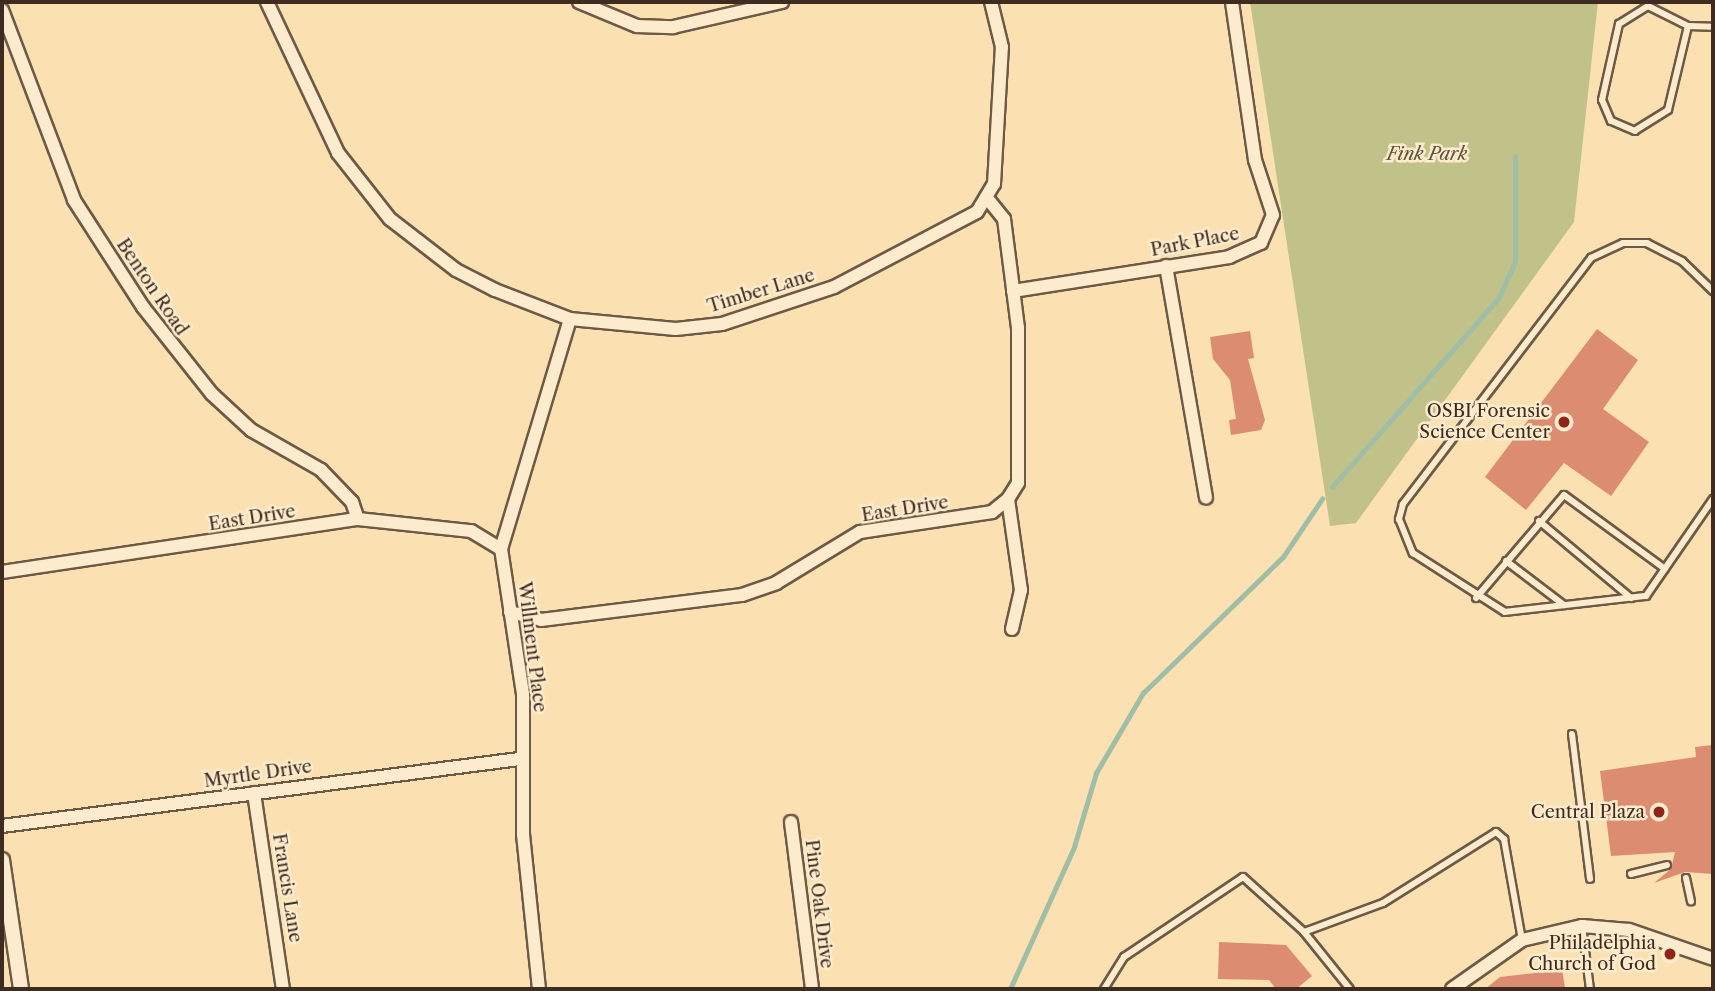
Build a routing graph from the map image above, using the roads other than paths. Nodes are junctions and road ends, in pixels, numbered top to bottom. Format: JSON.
{"nodes":[{"id":1,"x":267,"y":2,"type":"edge"},
{"id":2,"x":579,"y":2,"type":"edge"},
{"id":3,"x":782,"y":2,"type":"edge"},
{"id":4,"x":991,"y":2,"type":"edge"},
{"id":5,"x":1232,"y":2,"type":"edge"},
{"id":6,"x":2,"y":10,"type":"edge"},
{"id":7,"x":1688,"y":26,"type":"junction"},
{"id":8,"x":1713,"y":27,"type":"edge"},
{"id":9,"x":987,"y":198,"type":"junction"},
{"id":10,"x":1166,"y":267,"type":"junction"},
{"id":11,"x":1013,"y":290,"type":"junction"},
{"id":12,"x":1713,"y":291,"type":"edge"},
{"id":13,"x":570,"y":319,"type":"junction"},
{"id":14,"x":1206,"y":498,"type":"dead end"},
{"id":15,"x":1008,"y":499,"type":"junction"},
{"id":16,"x":1713,"y":499,"type":"edge"},
{"id":17,"x":358,"y":519,"type":"junction"},
{"id":18,"x":1539,"y":521,"type":"junction"},
{"id":19,"x":501,"y":549,"type":"junction"},
{"id":20,"x":1506,"y":561,"type":"junction"},
{"id":21,"x":1665,"y":569,"type":"junction"},
{"id":22,"x":2,"y":572,"type":"edge"},
{"id":23,"x":1476,"y":598,"type":"junction"},
{"id":24,"x":1631,"y":598,"type":"junction"},
{"id":25,"x":1564,"y":605,"type":"junction"},
{"id":26,"x":510,"y":612,"type":"junction"},
{"id":27,"x":1012,"y":629,"type":"dead end"},
{"id":28,"x":1572,"y":734,"type":"dead end"},
{"id":29,"x":520,"y":759,"type":"junction"},
{"id":30,"x":254,"y":793,"type":"junction"},
{"id":31,"x":791,"y":822,"type":"dead end"},
{"id":32,"x":2,"y":826,"type":"edge"},
{"id":33,"x":2,"y":860,"type":"edge"},
{"id":34,"x":1667,"y":865,"type":"dead end"},
{"id":35,"x":1631,"y":874,"type":"dead end"},
{"id":36,"x":1590,"y":878,"type":"dead end"},
{"id":37,"x":1686,"y":878,"type":"dead end"},
{"id":38,"x":1691,"y":901,"type":"dead end"},
{"id":39,"x":1582,"y":926,"type":"junction"},
{"id":40,"x":1304,"y":932,"type":"junction"},
{"id":41,"x":1522,"y":940,"type":"junction"},
{"id":42,"x":1713,"y":959,"type":"edge"},
{"id":43,"x":21,"y":989,"type":"edge"},
{"id":44,"x":283,"y":989,"type":"edge"},
{"id":45,"x":539,"y":989,"type":"edge"},
{"id":46,"x":812,"y":989,"type":"edge"},
{"id":47,"x":1104,"y":989,"type":"edge"},
{"id":48,"x":1350,"y":989,"type":"edge"},
{"id":49,"x":1452,"y":989,"type":"edge"},
{"id":50,"x":1590,"y":989,"type":"edge"}],
"edges":[{"from":1,"to":13,"type":"street","name":"Timber Lane"},
{"from":2,"to":3,"type":"street"},
{"from":4,"to":9,"type":"street"},
{"from":5,"to":10,"type":"street","name":"Park Place"},
{"from":6,"to":17,"type":"street","name":"Benton Road"},
{"from":7,"to":7,"type":"lane"},
{"from":7,"to":8,"type":"lane"},
{"from":9,"to":11,"type":"street"},
{"from":9,"to":13,"type":"street","name":"Timber Lane"},
{"from":10,"to":11,"type":"street","name":"Park Place"},
{"from":10,"to":14,"type":"street"},
{"from":11,"to":15,"type":"street"},
{"from":12,"to":23,"type":"lane"},
{"from":13,"to":19,"type":"street","name":"Willment Place"},
{"from":15,"to":26,"type":"street","name":"East Drive"},
{"from":15,"to":27,"type":"street"},
{"from":16,"to":21,"type":"lane"},
{"from":17,"to":19,"type":"street","name":"East Drive"},
{"from":17,"to":22,"type":"street","name":"East Drive"},
{"from":18,"to":20,"type":"lane"},
{"from":18,"to":21,"type":"lane"},
{"from":18,"to":24,"type":"lane"},
{"from":19,"to":26,"type":"street","name":"Willment Place"},
{"from":20,"to":23,"type":"lane"},
{"from":20,"to":25,"type":"lane"},
{"from":21,"to":24,"type":"lane"},
{"from":23,"to":25,"type":"lane"},
{"from":24,"to":25,"type":"lane"},
{"from":26,"to":29,"type":"street","name":"Willment Place"},
{"from":28,"to":36,"type":"lane"},
{"from":29,"to":30,"type":"street","name":"Myrtle Drive"},
{"from":29,"to":45,"type":"street","name":"Willment Place"},
{"from":30,"to":32,"type":"street","name":"Myrtle Drive"},
{"from":30,"to":44,"type":"street","name":"Francis Lane"},
{"from":31,"to":46,"type":"street","name":"Pine Oak Drive"},
{"from":33,"to":43,"type":"street"},
{"from":34,"to":35,"type":"lane"},
{"from":37,"to":38,"type":"lane"},
{"from":39,"to":41,"type":"street"},
{"from":39,"to":42,"type":"street"},
{"from":39,"to":50,"type":"lane"},
{"from":40,"to":41,"type":"lane"},
{"from":40,"to":47,"type":"lane"},
{"from":40,"to":48,"type":"lane"},
{"from":41,"to":49,"type":"street"}]}
